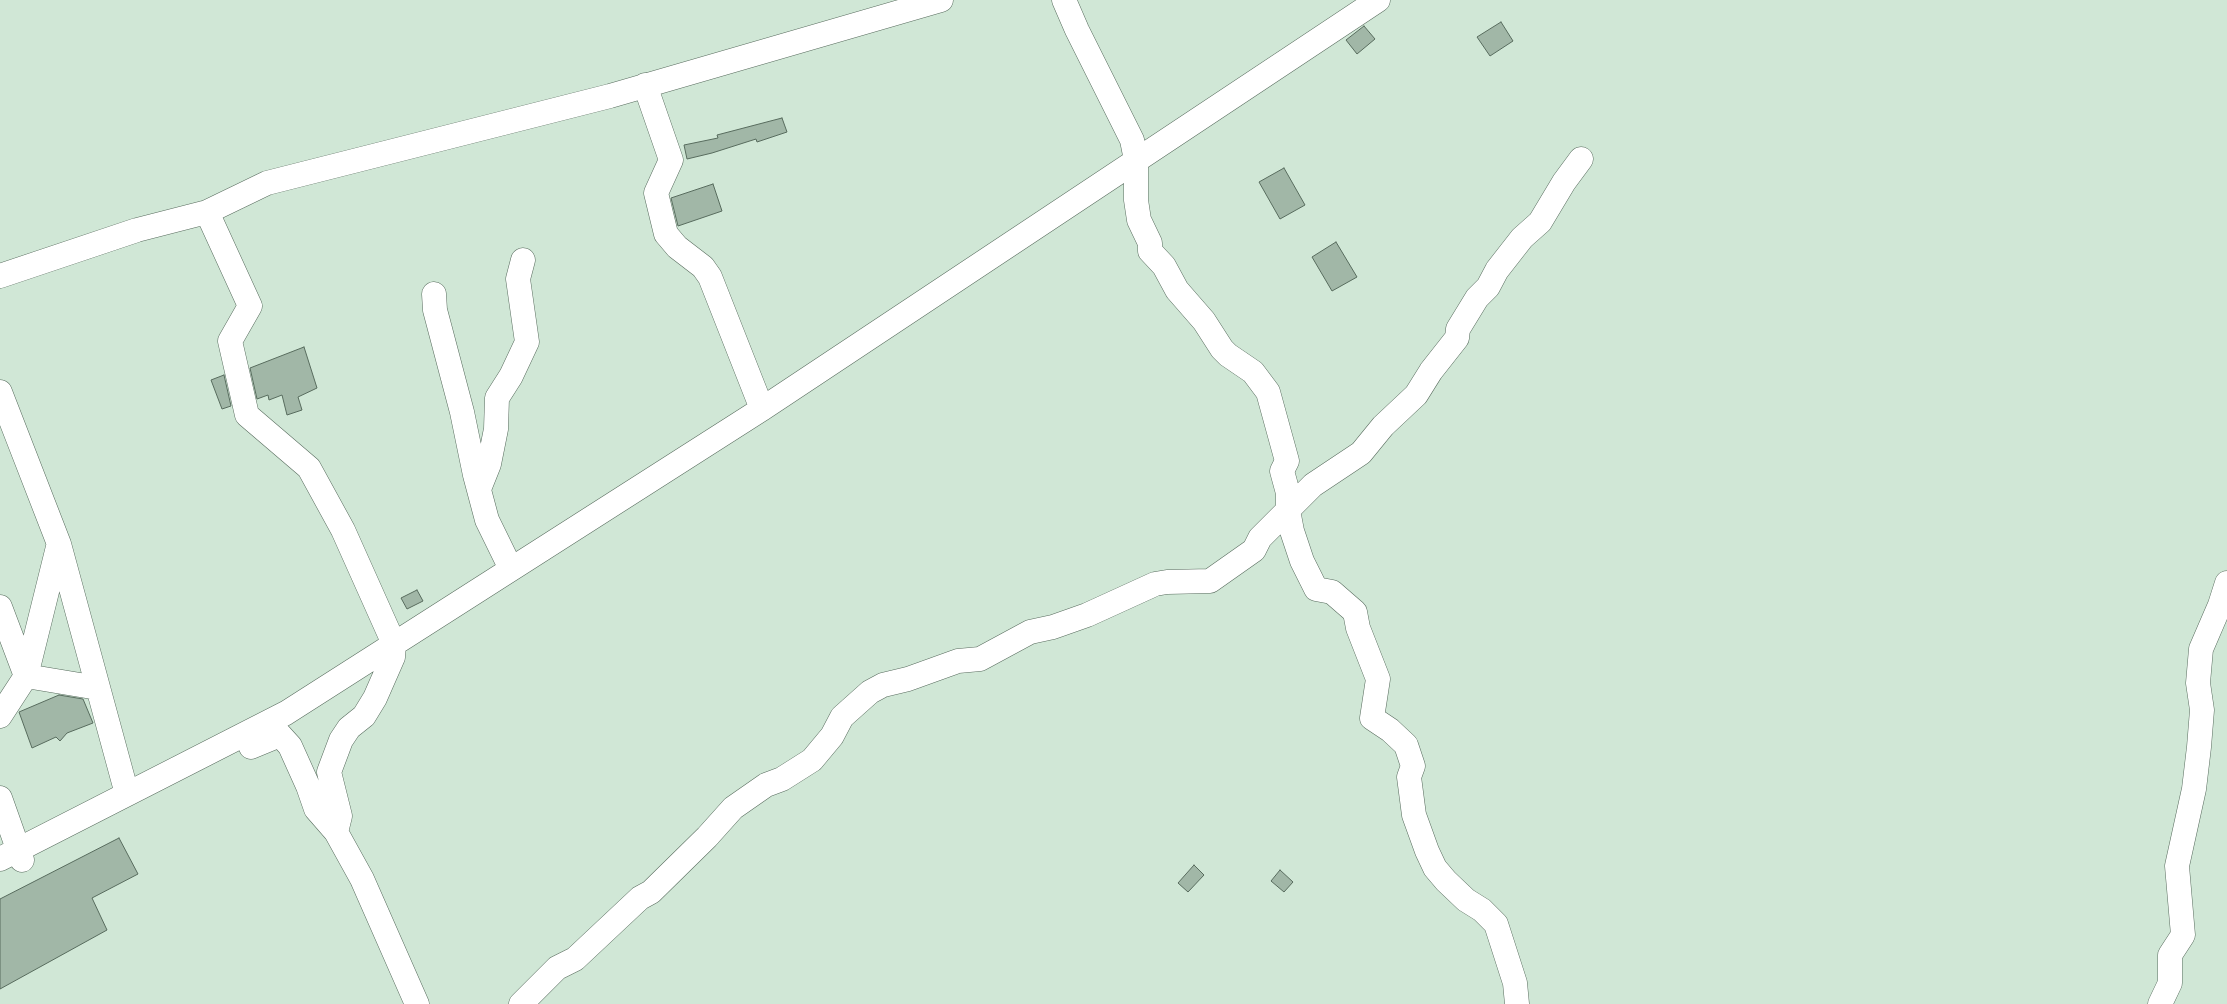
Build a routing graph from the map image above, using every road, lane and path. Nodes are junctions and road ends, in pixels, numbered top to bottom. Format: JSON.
{"nodes":[{"id":1,"x":941,"y":0,"type":"edge"},
{"id":2,"x":1064,"y":0,"type":"edge"},
{"id":3,"x":1378,"y":0,"type":"edge"},
{"id":4,"x":645,"y":85,"type":"junction"},
{"id":5,"x":1581,"y":159,"type":"dead end"},
{"id":6,"x":1136,"y":160,"type":"junction"},
{"id":7,"x":207,"y":212,"type":"junction"},
{"id":8,"x":523,"y":260,"type":"dead end"},
{"id":9,"x":0,"y":276,"type":"edge"},
{"id":10,"x":434,"y":294,"type":"dead end"},
{"id":11,"x":0,"y":392,"type":"edge"},
{"id":12,"x":762,"y":409,"type":"junction"},
{"id":13,"x":8,"y":430,"type":"edge"},
{"id":14,"x":479,"y":489,"type":"junction"},
{"id":15,"x":1288,"y":510,"type":"junction"},
{"id":16,"x":59,"y":544,"type":"junction"},
{"id":17,"x":511,"y":569,"type":"junction"},
{"id":18,"x":2227,"y":583,"type":"edge"},
{"id":19,"x":0,"y":607,"type":"edge"},
{"id":20,"x":394,"y":644,"type":"junction"},
{"id":21,"x":26,"y":676,"type":"junction"},
{"id":22,"x":98,"y":688,"type":"junction"},
{"id":23,"x":0,"y":716,"type":"edge"},
{"id":24,"x":191,"y":762,"type":"junction"},
{"id":25,"x":127,"y":794,"type":"junction"},
{"id":26,"x":0,"y":798,"type":"edge"},
{"id":27,"x":336,"y":832,"type":"junction"},
{"id":28,"x":14,"y":856,"type":"edge"},
{"id":29,"x":417,"y":1004,"type":"edge"},
{"id":30,"x":521,"y":1004,"type":"edge"},
{"id":31,"x":1517,"y":1004,"type":"edge"},
{"id":32,"x":2160,"y":1004,"type":"edge"}],
"edges":[{"from":1,"to":4,"type":"street"},
{"from":2,"to":6,"type":"street"},
{"from":3,"to":6,"type":"street"},
{"from":4,"to":7,"type":"street"},
{"from":4,"to":12,"type":"street"},
{"from":5,"to":15,"type":"street"},
{"from":6,"to":12,"type":"street"},
{"from":6,"to":15,"type":"street"},
{"from":7,"to":9,"type":"street"},
{"from":7,"to":20,"type":"street"},
{"from":8,"to":14,"type":"street"},
{"from":10,"to":14,"type":"street"},
{"from":11,"to":13,"type":"street"},
{"from":12,"to":17,"type":"street"},
{"from":13,"to":16,"type":"street"},
{"from":14,"to":17,"type":"street"},
{"from":15,"to":30,"type":"street"},
{"from":15,"to":31,"type":"street"},
{"from":16,"to":21,"type":"street"},
{"from":16,"to":22,"type":"street"},
{"from":17,"to":20,"type":"street"},
{"from":18,"to":32,"type":"street"},
{"from":19,"to":21,"type":"street"},
{"from":20,"to":24,"type":"street"},
{"from":20,"to":27,"type":"street"},
{"from":21,"to":22,"type":"street"},
{"from":21,"to":23,"type":"street"},
{"from":22,"to":25,"type":"street"},
{"from":24,"to":25,"type":"street"},
{"from":24,"to":27,"type":"street"},
{"from":25,"to":28,"type":"street"},
{"from":26,"to":28,"type":"street"},
{"from":27,"to":29,"type":"street"}]}
